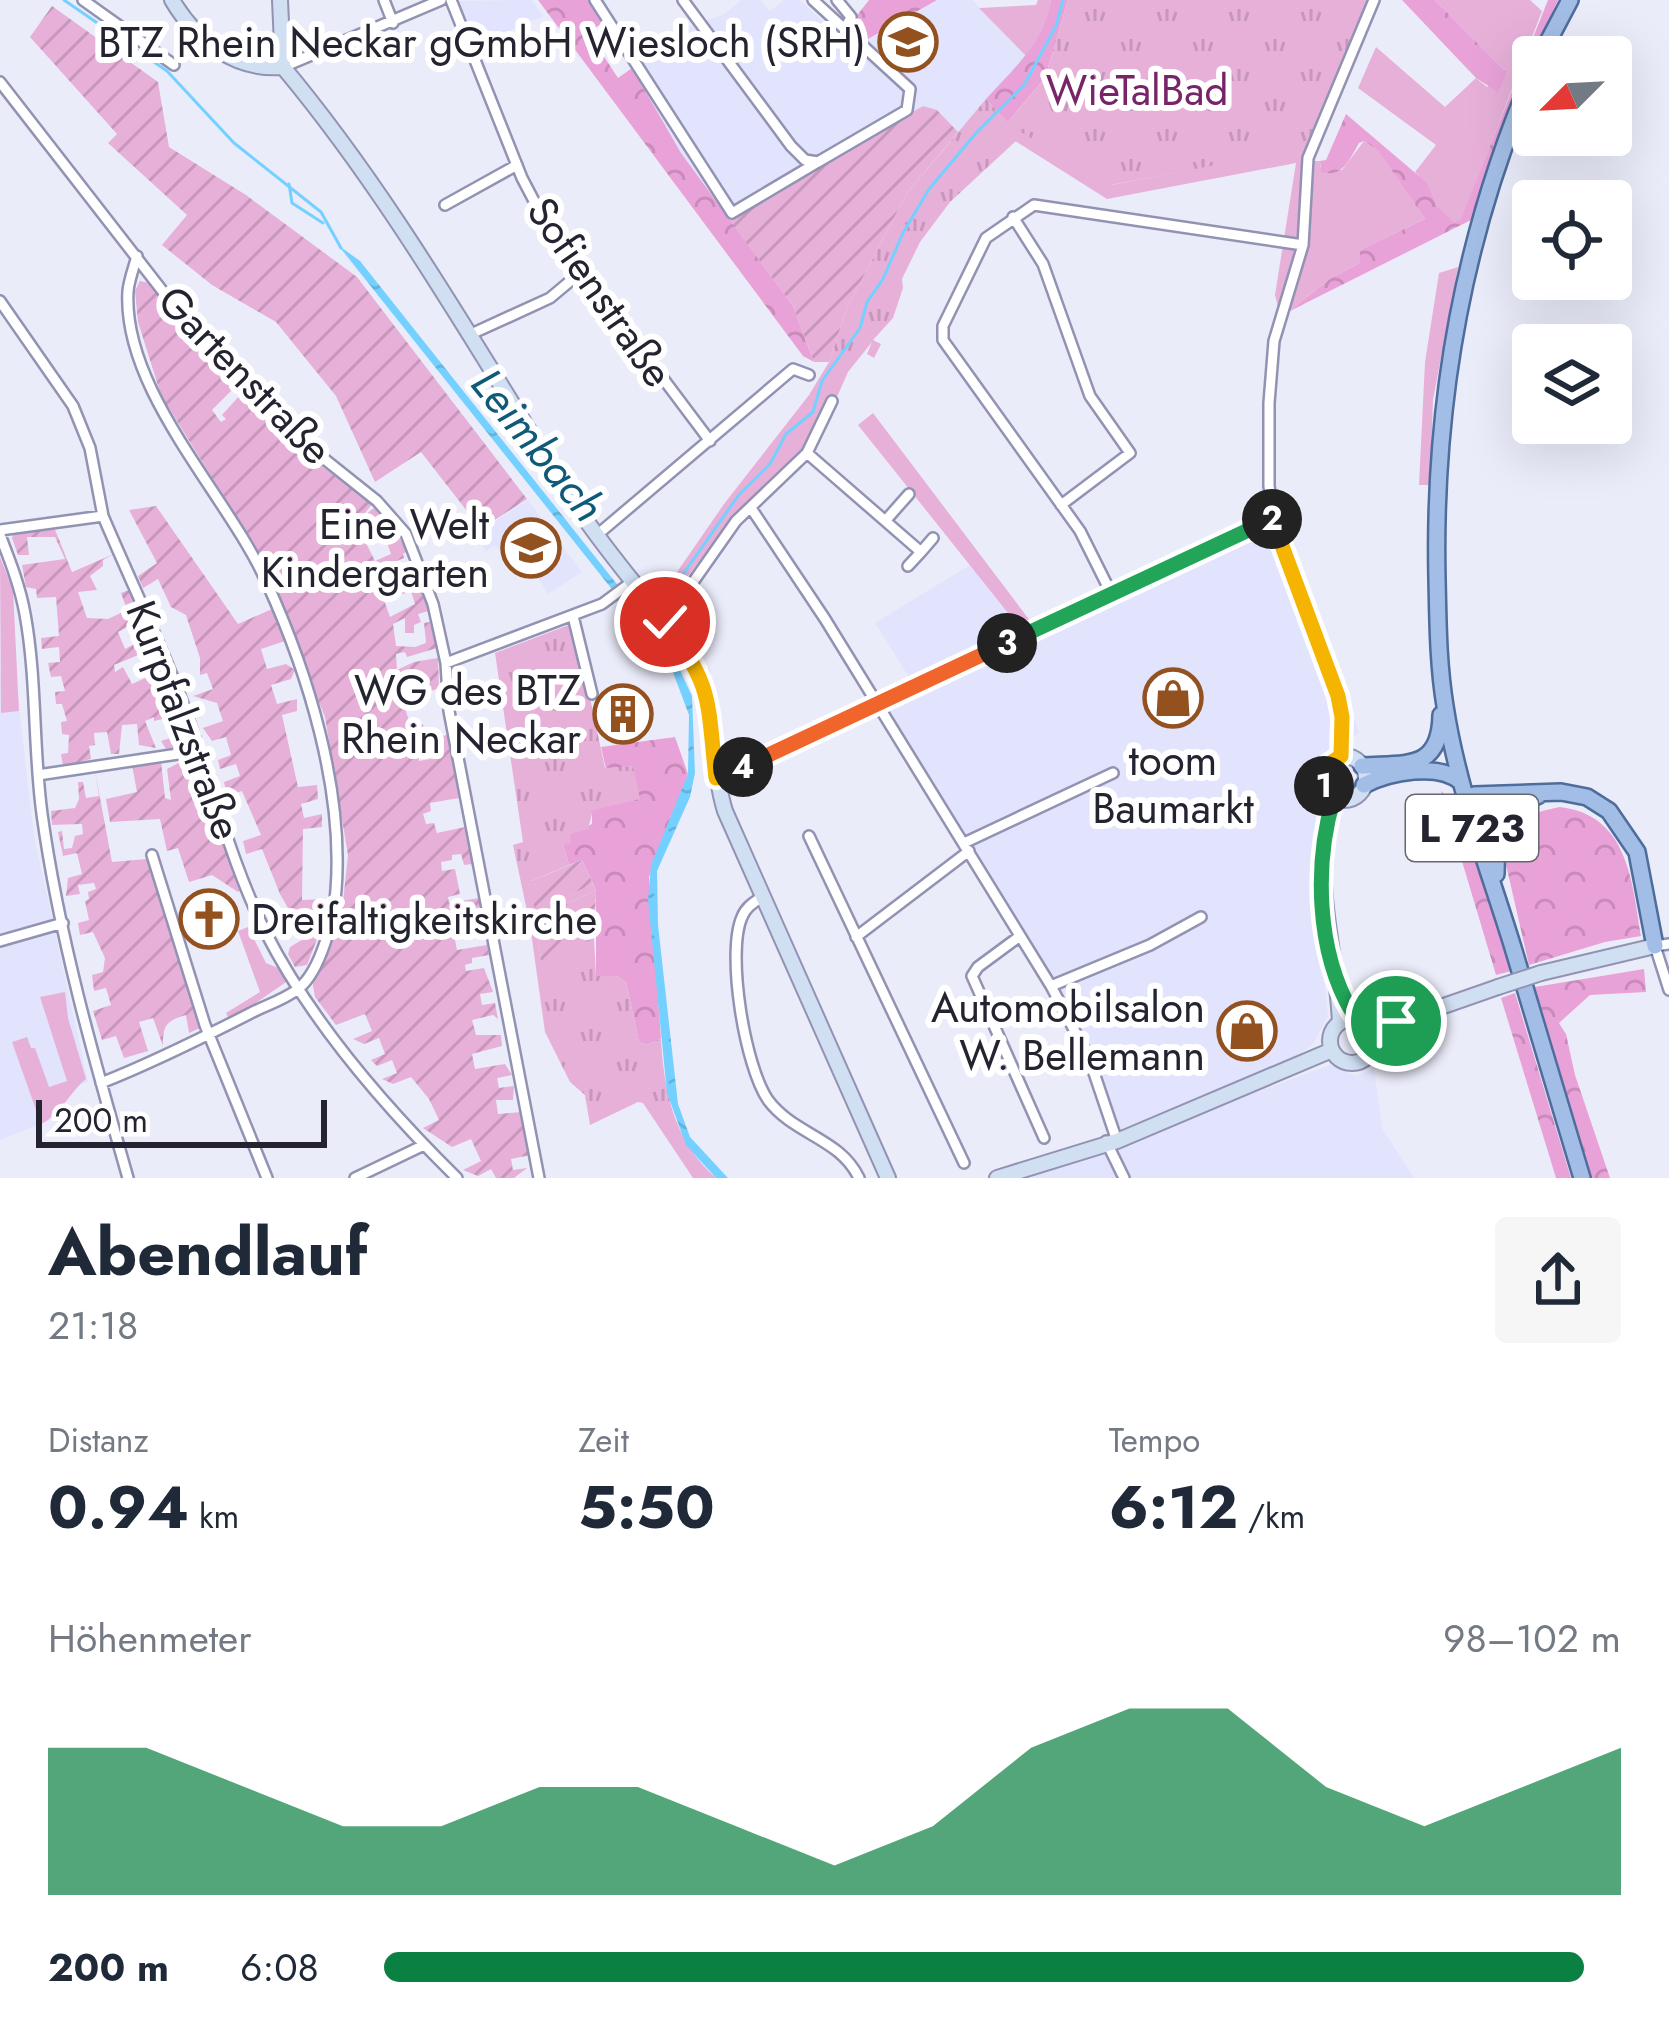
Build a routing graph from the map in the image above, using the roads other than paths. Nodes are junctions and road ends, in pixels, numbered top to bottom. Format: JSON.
{"nodes":[{"id":1,"x":83,"y":0,"type":"edge"},
{"id":2,"x":172,"y":0,"type":"edge"},
{"id":3,"x":280,"y":0,"type":"edge"},
{"id":4,"x":384,"y":0,"type":"edge"},
{"id":5,"x":441,"y":0,"type":"edge"},
{"id":6,"x":451,"y":0,"type":"edge"},
{"id":7,"x":595,"y":0,"type":"edge"},
{"id":8,"x":683,"y":0,"type":"edge"},
{"id":9,"x":813,"y":0,"type":"edge"},
{"id":10,"x":837,"y":0,"type":"edge"},
{"id":11,"x":1374,"y":0,"type":"edge"},
{"id":12,"x":1570,"y":0,"type":"edge"},
{"id":13,"x":393,"y":22,"type":"junction"},
{"id":14,"x":845,"y":29,"type":"junction"},
{"id":15,"x":1551,"y":36,"type":"edge"},
{"id":16,"x":175,"y":64,"type":"dead end"},
{"id":17,"x":284,"y":67,"type":"junction"},
{"id":18,"x":0,"y":82,"type":"edge"},
{"id":19,"x":1512,"y":121,"type":"edge"},
{"id":20,"x":818,"y":162,"type":"junction"},
{"id":21,"x":517,"y":165,"type":"junction"},
{"id":22,"x":445,"y":206,"type":"dead end"},
{"id":23,"x":1013,"y":217,"type":"junction"},
{"id":24,"x":1303,"y":245,"type":"junction"},
{"id":25,"x":137,"y":256,"type":"junction"},
{"id":26,"x":581,"y":272,"type":"junction"},
{"id":27,"x":0,"y":301,"type":"edge"},
{"id":28,"x":469,"y":334,"type":"junction"},
{"id":29,"x":809,"y":374,"type":"dead end"},
{"id":30,"x":832,"y":401,"type":"dead end"},
{"id":31,"x":710,"y":441,"type":"junction"},
{"id":32,"x":807,"y":453,"type":"junction"},
{"id":33,"x":909,"y":494,"type":"dead end"},
{"id":34,"x":1061,"y":505,"type":"junction"},
{"id":35,"x":751,"y":508,"type":"junction"},
{"id":36,"x":102,"y":511,"type":"junction"},
{"id":37,"x":1274,"y":519,"type":"junction"},
{"id":38,"x":886,"y":520,"type":"junction"},
{"id":39,"x":0,"y":533,"type":"edge"},
{"id":40,"x":598,"y":535,"type":"junction"},
{"id":41,"x":933,"y":538,"type":"dead end"},
{"id":42,"x":921,"y":552,"type":"junction"},
{"id":43,"x":908,"y":566,"type":"dead end"},
{"id":44,"x":628,"y":585,"type":"junction"},
{"id":45,"x":1111,"y":593,"type":"junction"},
{"id":46,"x":1438,"y":607,"type":"junction"},
{"id":47,"x":660,"y":615,"type":"junction"},
{"id":48,"x":573,"y":616,"type":"junction"},
{"id":49,"x":446,"y":663,"type":"junction"},
{"id":50,"x":592,"y":694,"type":"dead end"},
{"id":51,"x":878,"y":704,"type":"junction"},
{"id":52,"x":1445,"y":707,"type":"junction"},
{"id":53,"x":199,"y":751,"type":"junction"},
{"id":54,"x":1341,"y":756,"type":"junction"},
{"id":55,"x":1362,"y":766,"type":"junction"},
{"id":56,"x":1113,"y":772,"type":"dead end"},
{"id":57,"x":38,"y":776,"type":"junction"},
{"id":58,"x":716,"y":778,"type":"junction"},
{"id":59,"x":1461,"y":782,"type":"junction"},
{"id":60,"x":1364,"y":785,"type":"junction"},
{"id":61,"x":1547,"y":791,"type":"junction"},
{"id":62,"x":1474,"y":795,"type":"junction"},
{"id":63,"x":1334,"y":797,"type":"junction"},
{"id":64,"x":809,"y":836,"type":"dead end"},
{"id":65,"x":967,"y":847,"type":"junction"},
{"id":66,"x":152,"y":855,"type":"dead end"},
{"id":67,"x":1496,"y":874,"type":"junction"},
{"id":68,"x":761,"y":897,"type":"junction"},
{"id":69,"x":1201,"y":916,"type":"dead end"},
{"id":70,"x":63,"y":923,"type":"junction"},
{"id":71,"x":1020,"y":936,"type":"junction"},
{"id":72,"x":856,"y":937,"type":"junction"},
{"id":73,"x":0,"y":941,"type":"edge"},
{"id":74,"x":1512,"y":945,"type":"junction"},
{"id":75,"x":1662,"y":945,"type":"edge"},
{"id":76,"x":1051,"y":986,"type":"junction"},
{"id":77,"x":301,"y":988,"type":"junction"},
{"id":78,"x":1669,"y":990,"type":"edge"},
{"id":79,"x":1348,"y":1021,"type":"junction"},
{"id":80,"x":1372,"y":1031,"type":"junction"},
{"id":81,"x":209,"y":1035,"type":"junction"},
{"id":82,"x":1332,"y":1050,"type":"junction"},
{"id":83,"x":101,"y":1082,"type":"junction"},
{"id":84,"x":1044,"y":1138,"type":"dead end"},
{"id":85,"x":1111,"y":1141,"type":"junction"},
{"id":86,"x":424,"y":1145,"type":"junction"},
{"id":87,"x":964,"y":1163,"type":"dead end"},
{"id":88,"x":128,"y":1178,"type":"edge"},
{"id":89,"x":267,"y":1178,"type":"edge"},
{"id":90,"x":355,"y":1178,"type":"edge"},
{"id":91,"x":457,"y":1178,"type":"edge"},
{"id":92,"x":539,"y":1178,"type":"edge"},
{"id":93,"x":859,"y":1178,"type":"edge"},
{"id":94,"x":888,"y":1178,"type":"edge"},
{"id":95,"x":997,"y":1178,"type":"edge"},
{"id":96,"x":1124,"y":1178,"type":"edge"},
{"id":97,"x":1582,"y":1178,"type":"edge"}],
"edges":[{"from":1,"to":16,"type":"street"},
{"from":2,"to":17,"type":"street"},
{"from":3,"to":17,"type":"street"},
{"from":4,"to":13,"type":"street"},
{"from":5,"to":13,"type":"street"},
{"from":6,"to":21,"type":"street","name":"Sofienstraße"},
{"from":7,"to":20,"type":"street"},
{"from":8,"to":20,"type":"street"},
{"from":9,"to":14,"type":"street"},
{"from":10,"to":14,"type":"street"},
{"from":11,"to":24,"type":"street"},
{"from":12,"to":15,"type":"main road"},
{"from":13,"to":17,"type":"street"},
{"from":14,"to":20,"type":"street"},
{"from":17,"to":28,"type":"street"},
{"from":18,"to":25,"type":"street","name":"Gartenstraße"},
{"from":19,"to":46,"type":"main road","number":"L 723"},
{"from":21,"to":22,"type":"street"},
{"from":21,"to":26,"type":"street","name":"Sofienstraße"},
{"from":23,"to":24,"type":"street"},
{"from":23,"to":34,"type":"street"},
{"from":23,"to":34,"type":"street"},
{"from":24,"to":37,"type":"street"},
{"from":25,"to":49,"type":"street","name":"Gartenstraße"},
{"from":25,"to":77,"type":"street"},
{"from":26,"to":28,"type":"street"},
{"from":26,"to":31,"type":"street","name":"Sofienstraße"},
{"from":27,"to":36,"type":"street","name":"Kurpfalzstraße"},
{"from":28,"to":40,"type":"street"},
{"from":29,"to":31,"type":"street"},
{"from":30,"to":32,"type":"street"},
{"from":31,"to":40,"type":"street"},
{"from":32,"to":35,"type":"street"},
{"from":32,"to":38,"type":"street"},
{"from":33,"to":38,"type":"street"},
{"from":34,"to":45,"type":"street"},
{"from":35,"to":47,"type":"street"},
{"from":35,"to":51,"type":"street"},
{"from":36,"to":39,"type":"street"},
{"from":36,"to":53,"type":"street","name":"Kurpfalzstraße"},
{"from":37,"to":45,"type":"street"},
{"from":37,"to":54,"type":"street"},
{"from":38,"to":42,"type":"street"},
{"from":39,"to":57,"type":"street"},
{"from":40,"to":44,"type":"street"},
{"from":41,"to":42,"type":"street"},
{"from":42,"to":43,"type":"street"},
{"from":44,"to":47,"type":"street"},
{"from":44,"to":48,"type":"street"},
{"from":45,"to":51,"type":"street"},
{"from":46,"to":52,"type":"main road","number":"L 723"},
{"from":46,"to":62,"type":"main road","number":"L 723"},
{"from":47,"to":58,"type":"street"},
{"from":48,"to":49,"type":"street"},
{"from":48,"to":50,"type":"street"},
{"from":49,"to":92,"type":"street","name":"Gartenstraße"},
{"from":51,"to":58,"type":"street"},
{"from":51,"to":65,"type":"street"},
{"from":52,"to":55,"type":"main road"},
{"from":52,"to":59,"type":"main road","number":"L 723"},
{"from":53,"to":57,"type":"street"},
{"from":53,"to":77,"type":"street","name":"Kurpfalzstraße"},
{"from":54,"to":55,"type":"street"},
{"from":54,"to":63,"type":"street"},
{"from":55,"to":60,"type":"street"},
{"from":56,"to":65,"type":"street"},
{"from":57,"to":70,"type":"street"},
{"from":58,"to":68,"type":"street"},
{"from":59,"to":60,"type":"main road"},
{"from":59,"to":74,"type":"main road","number":"L 723"},
{"from":60,"to":63,"type":"street"},
{"from":61,"to":62,"type":"main road"},
{"from":61,"to":67,"type":"main road"},
{"from":61,"to":75,"type":"main road"},
{"from":62,"to":67,"type":"main road","number":"L 723"},
{"from":63,"to":79,"type":"street"},
{"from":64,"to":72,"type":"street"},
{"from":65,"to":71,"type":"street"},
{"from":65,"to":72,"type":"street"},
{"from":66,"to":81,"type":"street"},
{"from":67,"to":74,"type":"main road","number":"L 723"},
{"from":68,"to":93,"type":"street"},
{"from":68,"to":94,"type":"street"},
{"from":69,"to":76,"type":"street"},
{"from":70,"to":73,"type":"street"},
{"from":70,"to":83,"type":"street"},
{"from":71,"to":76,"type":"street"},
{"from":71,"to":84,"type":"street"},
{"from":72,"to":87,"type":"street"},
{"from":74,"to":97,"type":"main road","number":"L 723"},
{"from":75,"to":78,"type":"street"},
{"from":75,"to":80,"type":"street","bridge":true},
{"from":76,"to":85,"type":"street"},
{"from":77,"to":81,"type":"street"},
{"from":77,"to":86,"type":"street","name":"Kurpfalzstraße"},
{"from":79,"to":80,"type":"street"},
{"from":79,"to":82,"type":"street"},
{"from":80,"to":82,"type":"street"},
{"from":81,"to":83,"type":"street"},
{"from":81,"to":89,"type":"street"},
{"from":82,"to":85,"type":"street"},
{"from":83,"to":88,"type":"street"},
{"from":85,"to":95,"type":"street"},
{"from":85,"to":96,"type":"street"},
{"from":86,"to":90,"type":"street"},
{"from":86,"to":91,"type":"street","name":"Kurpfalzstraße"}]}
